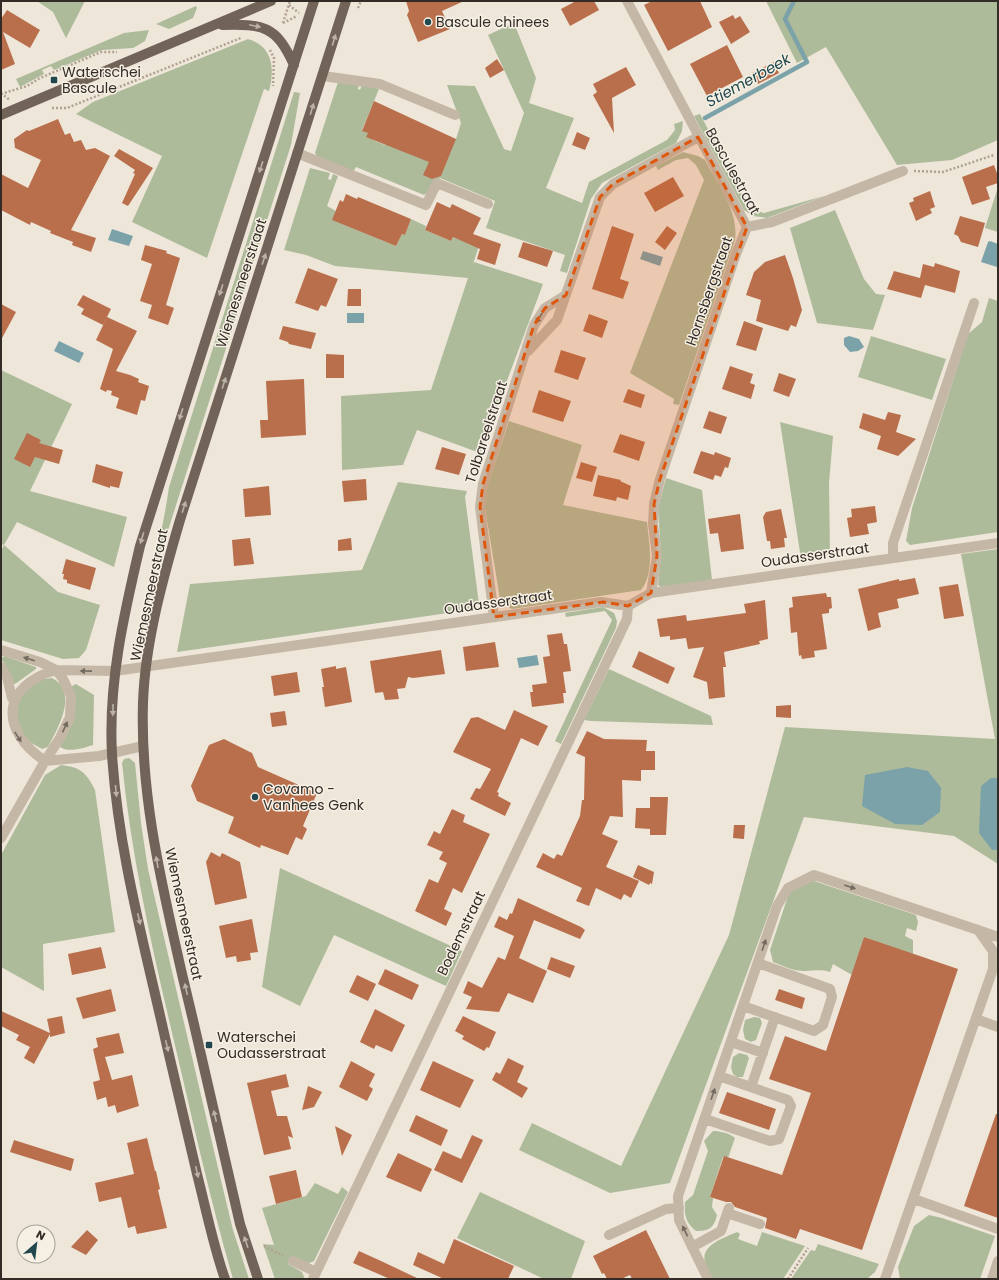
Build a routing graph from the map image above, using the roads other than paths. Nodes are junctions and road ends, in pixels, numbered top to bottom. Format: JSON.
{"nodes":[{"id":1,"x":271,"y":1,"type":"edge"},
{"id":2,"x":314,"y":1,"type":"edge"},
{"id":3,"x":346,"y":1,"type":"edge"},
{"id":4,"x":627,"y":1,"type":"edge"},
{"id":5,"x":216,"y":25,"type":"junction"},
{"id":6,"x":294,"y":65,"type":"junction"},
{"id":7,"x":323,"y":76,"type":"junction"},
{"id":8,"x":1,"y":115,"type":"edge"},
{"id":9,"x":455,"y":115,"type":"dead end"},
{"id":10,"x":698,"y":136,"type":"junction"},
{"id":11,"x":297,"y":153,"type":"junction"},
{"id":12,"x":903,"y":171,"type":"road end"},
{"id":13,"x":488,"y":204,"type":"dead end"},
{"id":14,"x":747,"y":227,"type":"junction"},
{"id":15,"x":566,"y":294,"type":"junction"},
{"id":16,"x":974,"y":302,"type":"dead end"},
{"id":17,"x":527,"y":353,"type":"junction"},
{"id":18,"x":998,"y":543,"type":"edge"},
{"id":19,"x":893,"y":558,"type":"junction"},
{"id":20,"x":650,"y":593,"type":"junction"},
{"id":21,"x":628,"y":606,"type":"junction"},
{"id":22,"x":494,"y":617,"type":"junction"},
{"id":23,"x":1,"y":650,"type":"edge"},
{"id":24,"x":1,"y":667,"type":"edge"},
{"id":25,"x":147,"y":667,"type":"junction"},
{"id":26,"x":56,"y":670,"type":"junction"},
{"id":27,"x":115,"y":671,"type":"junction"},
{"id":28,"x":12,"y":698,"type":"junction"},
{"id":29,"x":143,"y":746,"type":"junction"},
{"id":30,"x":112,"y":752,"type":"junction"},
{"id":31,"x":45,"y":760,"type":"junction"},
{"id":32,"x":1,"y":838,"type":"edge"},
{"id":33,"x":978,"y":930,"type":"junction"},
{"id":34,"x":998,"y":937,"type":"edge"},
{"id":35,"x":758,"y":963,"type":"junction"},
{"id":36,"x":743,"y":1006,"type":"junction"},
{"id":37,"x":775,"y":1018,"type":"junction"},
{"id":38,"x":976,"y":1019,"type":"junction"},
{"id":39,"x":998,"y":1027,"type":"edge"},
{"id":40,"x":731,"y":1042,"type":"junction"},
{"id":41,"x":762,"y":1053,"type":"junction"},
{"id":42,"x":719,"y":1076,"type":"junction"},
{"id":43,"x":750,"y":1087,"type":"junction"},
{"id":44,"x":705,"y":1119,"type":"junction"},
{"id":45,"x":914,"y":1199,"type":"junction"},
{"id":46,"x":679,"y":1208,"type":"junction"},
{"id":47,"x":760,"y":1224,"type":"dead end"},
{"id":48,"x":998,"y":1229,"type":"edge"},
{"id":49,"x":609,"y":1235,"type":"dead end"},
{"id":50,"x":692,"y":1247,"type":"junction"},
{"id":51,"x":288,"y":1259,"type":"road end"},
{"id":52,"x":998,"y":1261,"type":"edge"},
{"id":53,"x":314,"y":1276,"type":"edge"},
{"id":54,"x":225,"y":1279,"type":"edge"},
{"id":55,"x":258,"y":1279,"type":"edge"},
{"id":56,"x":708,"y":1279,"type":"edge"},
{"id":57,"x":885,"y":1279,"type":"edge"},
{"id":58,"x":992,"y":1279,"type":"edge"}],
"edges":[{"from":1,"to":5,"type":"main road"},
{"from":2,"to":6,"type":"main road","name":"Wiemesmeerstraat"},
{"from":7,"to":3,"type":"main road","name":"Wiemesmeerstraat","one_way":true},
{"from":4,"to":10,"type":"street","name":"Basculestraat"},
{"from":5,"to":6,"type":"main road","one_way":true},
{"from":5,"to":8,"type":"main road"},
{"from":6,"to":27,"type":"main road","name":"Wiemesmeerstraat","one_way":true},
{"from":7,"to":9,"type":"street"},
{"from":11,"to":7,"type":"main road","name":"Wiemesmeerstraat","one_way":true},
{"from":10,"to":14,"type":"street","name":"Basculestraat"},
{"from":10,"to":15,"type":"street","name":"Tolbareelstraat"},
{"from":11,"to":13,"type":"street"},
{"from":25,"to":11,"type":"main road","name":"Wiemesmeerstraat","one_way":true},
{"from":12,"to":14,"type":"street","name":"Hornsbergstraat"},
{"from":14,"to":20,"type":"street","name":"Hornsbergstraat"},
{"from":15,"to":17,"type":"street","name":"Tolbareelstraat"},
{"from":15,"to":17,"type":"street","name":"Tolbareelstraat","one_way":true},
{"from":16,"to":19,"type":"street"},
{"from":17,"to":22,"type":"street","name":"Tolbareelstraat"},
{"from":18,"to":19,"type":"street","name":"Oudasserstraat"},
{"from":19,"to":20,"type":"street","name":"Oudasserstraat"},
{"from":20,"to":21,"type":"street","name":"Oudasserstraat"},
{"from":21,"to":22,"type":"street","name":"Oudasserstraat"},
{"from":21,"to":53,"type":"street","name":"Bodemstraat"},
{"from":22,"to":25,"type":"street","name":"Oudasserstraat"},
{"from":26,"to":23,"type":"street","name":"Oudasserstraat","one_way":true},
{"from":24,"to":28,"type":"street"},
{"from":25,"to":27,"type":"street","name":"Oudasserstraat"},
{"from":25,"to":29,"type":"main road","name":"Wiemesmeerstraat"},
{"from":27,"to":26,"type":"street","name":"Oudasserstraat","one_way":true},
{"from":26,"to":28,"type":"street"},
{"from":31,"to":26,"type":"street","one_way":true},
{"from":27,"to":30,"type":"main road","name":"Wiemesmeerstraat","one_way":true},
{"from":28,"to":31,"type":"street","one_way":true},
{"from":29,"to":30,"type":"street"},
{"from":55,"to":29,"type":"main road","name":"Wiemesmeerstraat","one_way":true},
{"from":30,"to":31,"type":"street"},
{"from":30,"to":54,"type":"main road","name":"Wiemesmeerstraat","one_way":true},
{"from":31,"to":32,"type":"street"},
{"from":33,"to":34,"type":"street"},
{"from":35,"to":33,"type":"street","one_way":true},
{"from":33,"to":38,"type":"street"},
{"from":35,"to":36,"type":"street"},
{"from":35,"to":37,"type":"street"},
{"from":36,"to":37,"type":"street"},
{"from":36,"to":40,"type":"street"},
{"from":37,"to":41,"type":"street"},
{"from":38,"to":39,"type":"street"},
{"from":38,"to":45,"type":"street"},
{"from":40,"to":41,"type":"street"},
{"from":40,"to":42,"type":"street"},
{"from":41,"to":43,"type":"street"},
{"from":42,"to":43,"type":"street"},
{"from":44,"to":42,"type":"street","one_way":true},
{"from":43,"to":44,"type":"street"},
{"from":44,"to":46,"type":"street"},
{"from":45,"to":48,"type":"street"},
{"from":45,"to":57,"type":"street"},
{"from":46,"to":49,"type":"street"},
{"from":50,"to":46,"type":"street","one_way":true},
{"from":47,"to":50,"type":"street"},
{"from":50,"to":56,"type":"street"},
{"from":51,"to":53,"type":"street","name":"Bodemstraat"},
{"from":52,"to":58,"type":"street"}]}
